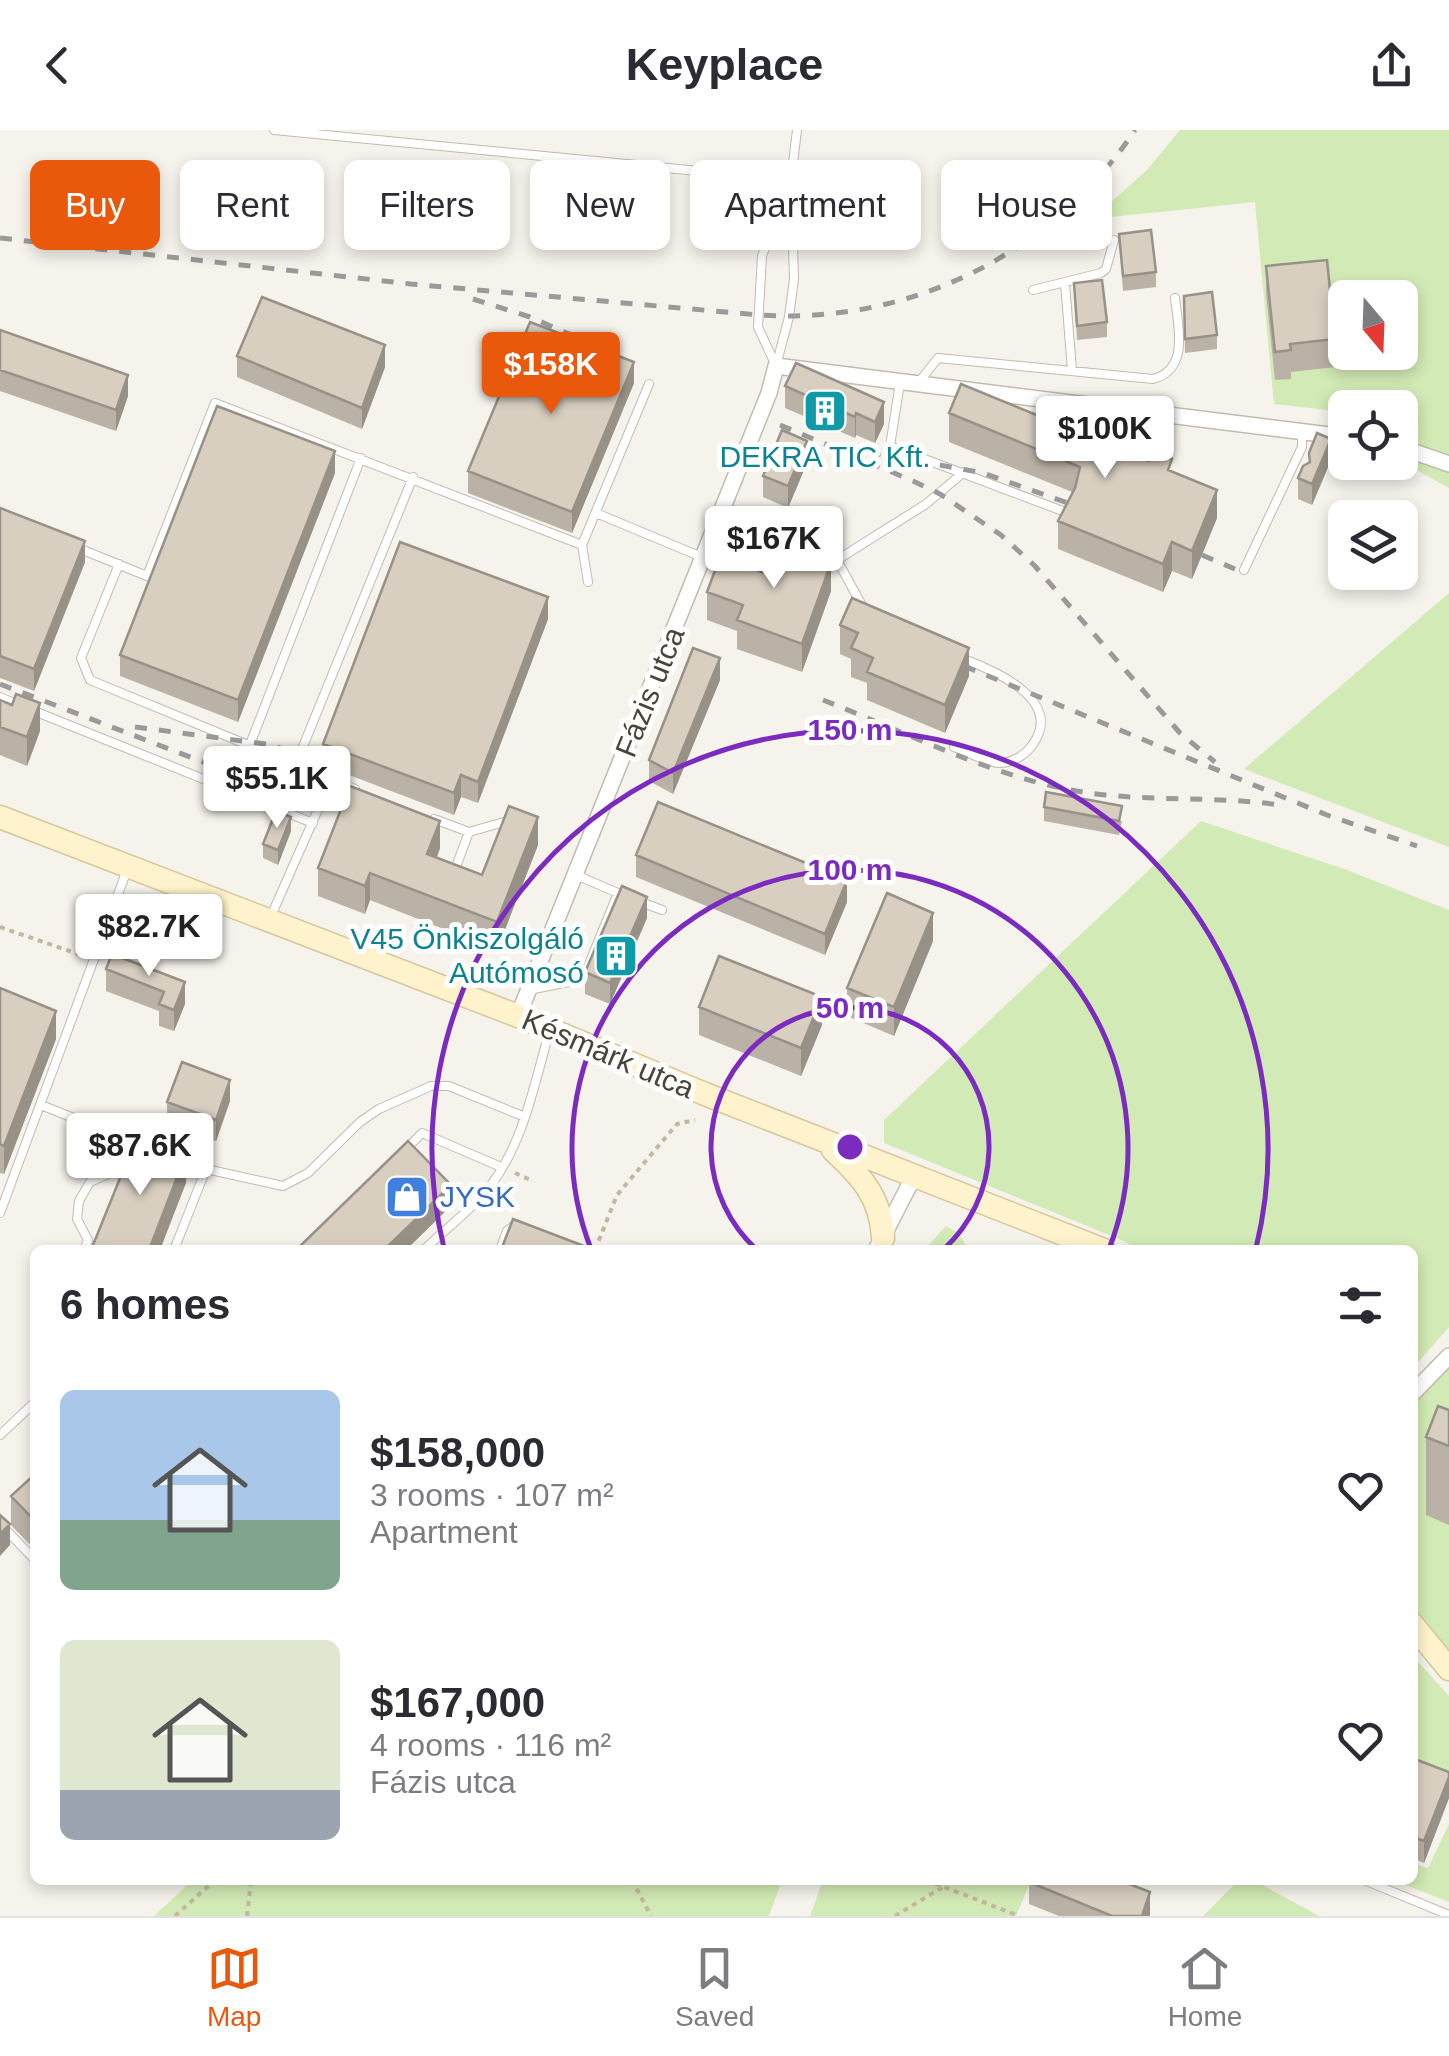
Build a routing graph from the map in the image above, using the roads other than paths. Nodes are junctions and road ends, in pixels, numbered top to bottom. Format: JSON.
{"nodes":[{"id":1,"x":274,"y":130,"type":"edge"},
{"id":2,"x":796,"y":130,"type":"edge"},
{"id":3,"x":793,"y":160,"type":"edge"},
{"id":4,"x":690,"y":170,"type":"edge"},
{"id":5,"x":1114,"y":240,"type":"dead end"},
{"id":6,"x":764,"y":250,"type":"edge"},
{"id":7,"x":793,"y":250,"type":"edge"},
{"id":8,"x":1065,"y":282,"type":"junction"},
{"id":9,"x":1033,"y":290,"type":"dead end"},
{"id":10,"x":1175,"y":298,"type":"dead end"},
{"id":11,"x":776,"y":366,"type":"junction"},
{"id":12,"x":1072,"y":370,"type":"junction"},
{"id":13,"x":900,"y":383,"type":"junction"},
{"id":14,"x":649,"y":384,"type":"dead end"},
{"id":15,"x":917,"y":385,"type":"junction"},
{"id":16,"x":1302,"y":432,"type":"junction"},
{"id":17,"x":1328,"y":435,"type":"edge"},
{"id":18,"x":1418,"y":453,"type":"edge"},
{"id":19,"x":361,"y":458,"type":"junction"},
{"id":20,"x":1449,"y":464,"type":"edge"},
{"id":21,"x":964,"y":472,"type":"junction"},
{"id":22,"x":1290,"y":474,"type":"junction"},
{"id":23,"x":414,"y":478,"type":"junction"},
{"id":24,"x":1304,"y":480,"type":"edge"},
{"id":25,"x":596,"y":513,"type":"junction"},
{"id":26,"x":1068,"y":513,"type":"edge"},
{"id":27,"x":68,"y":544,"type":"edge"},
{"id":28,"x":582,"y":545,"type":"junction"},
{"id":29,"x":704,"y":558,"type":"junction"},
{"id":30,"x":119,"y":564,"type":"junction"},
{"id":31,"x":1244,"y":570,"type":"dead end"},
{"id":32,"x":588,"y":582,"type":"dead end"},
{"id":33,"x":874,"y":620,"type":"edge"},
{"id":34,"x":960,"y":658,"type":"edge"},
{"id":35,"x":0,"y":698,"type":"edge"},
{"id":36,"x":248,"y":747,"type":"junction"},
{"id":37,"x":954,"y":747,"type":"dead end"},
{"id":38,"x":295,"y":766,"type":"junction"},
{"id":39,"x":331,"y":780,"type":"junction"},
{"id":40,"x":366,"y":793,"type":"edge"},
{"id":41,"x":417,"y":813,"type":"edge"},
{"id":42,"x":0,"y":816,"type":"edge"},
{"id":43,"x":515,"y":819,"type":"edge"},
{"id":44,"x":313,"y":823,"type":"junction"},
{"id":45,"x":469,"y":832,"type":"junction"},
{"id":46,"x":129,"y":866,"type":"junction"},
{"id":47,"x":576,"y":875,"type":"junction"},
{"id":48,"x":451,"y":881,"type":"edge"},
{"id":49,"x":618,"y":893,"type":"junction"},
{"id":50,"x":662,"y":910,"type":"dead end"},
{"id":51,"x":269,"y":920,"type":"junction"},
{"id":52,"x":528,"y":990,"type":"junction"},
{"id":53,"x":518,"y":1016,"type":"junction"},
{"id":54,"x":52,"y":1024,"type":"edge"},
{"id":55,"x":550,"y":1029,"type":"junction"},
{"id":56,"x":70,"y":1030,"type":"junction"},
{"id":57,"x":41,"y":1106,"type":"junction"},
{"id":58,"x":525,"y":1117,"type":"junction"},
{"id":59,"x":824,"y":1140,"type":"junction"},
{"id":60,"x":135,"y":1143,"type":"junction"},
{"id":61,"x":153,"y":1150,"type":"edge"},
{"id":62,"x":171,"y":1156,"type":"edge"},
{"id":63,"x":396,"y":1159,"type":"edge"},
{"id":64,"x":502,"y":1167,"type":"junction"},
{"id":65,"x":206,"y":1170,"type":"junction"},
{"id":66,"x":914,"y":1176,"type":"junction"},
{"id":67,"x":0,"y":1213,"type":"edge"},
{"id":68,"x":532,"y":1232,"type":"edge"},
{"id":69,"x":879,"y":1244,"type":"edge"},
{"id":70,"x":86,"y":1245,"type":"edge"},
{"id":71,"x":176,"y":1245,"type":"edge"},
{"id":72,"x":429,"y":1245,"type":"edge"},
{"id":73,"x":502,"y":1245,"type":"edge"},
{"id":74,"x":1091,"y":1245,"type":"edge"},
{"id":75,"x":1449,"y":1356,"type":"edge"},
{"id":76,"x":1418,"y":1388,"type":"edge"},
{"id":77,"x":30,"y":1407,"type":"edge"},
{"id":78,"x":0,"y":1435,"type":"edge"},
{"id":79,"x":7,"y":1531,"type":"edge"},
{"id":80,"x":30,"y":1555,"type":"edge"},
{"id":81,"x":1418,"y":1625,"type":"edge"},
{"id":82,"x":1418,"y":1628,"type":"edge"},
{"id":83,"x":1449,"y":1650,"type":"edge"},
{"id":84,"x":1449,"y":1669,"type":"edge"},
{"id":85,"x":1376,"y":1885,"type":"edge"},
{"id":86,"x":1449,"y":1915,"type":"edge"}],
"edges":[{"from":1,"to":4,"type":"lane"},
{"from":2,"to":3,"type":"lane"},
{"from":5,"to":8,"type":"lane"},
{"from":6,"to":11,"type":"lane"},
{"from":7,"to":11,"type":"lane"},
{"from":8,"to":9,"type":"lane"},
{"from":8,"to":12,"type":"lane"},
{"from":10,"to":12,"type":"lane"},
{"from":11,"to":13,"type":"street"},
{"from":11,"to":29,"type":"street","name":"Fázis utca"},
{"from":12,"to":15,"type":"lane"},
{"from":13,"to":15,"type":"street"},
{"from":13,"to":21,"type":"lane"},
{"from":14,"to":25,"type":"lane"},
{"from":15,"to":16,"type":"street"},
{"from":16,"to":17,"type":"street"},
{"from":16,"to":22,"type":"lane"},
{"from":18,"to":20,"type":"street"},
{"from":19,"to":23,"type":"lane"},
{"from":19,"to":30,"type":"lane"},
{"from":19,"to":36,"type":"lane"},
{"from":21,"to":26,"type":"lane"},
{"from":21,"to":33,"type":"lane"},
{"from":22,"to":24,"type":"lane"},
{"from":22,"to":31,"type":"lane"},
{"from":23,"to":28,"type":"lane"},
{"from":23,"to":38,"type":"lane"},
{"from":25,"to":28,"type":"lane"},
{"from":25,"to":29,"type":"lane"},
{"from":27,"to":30,"type":"lane"},
{"from":28,"to":32,"type":"lane"},
{"from":29,"to":47,"type":"street","name":"Fázis utca"},
{"from":30,"to":36,"type":"lane"},
{"from":34,"to":37,"type":"lane"},
{"from":35,"to":44,"type":"lane"},
{"from":36,"to":38,"type":"lane"},
{"from":38,"to":39,"type":"lane"},
{"from":39,"to":40,"type":"lane"},
{"from":39,"to":44,"type":"lane"},
{"from":41,"to":45,"type":"lane"},
{"from":42,"to":46,"type":"street","name":"Késmárk utca"},
{"from":43,"to":45,"type":"lane"},
{"from":44,"to":51,"type":"lane"},
{"from":45,"to":48,"type":"lane"},
{"from":46,"to":51,"type":"street","name":"Késmárk utca"},
{"from":46,"to":56,"type":"lane"},
{"from":47,"to":49,"type":"lane"},
{"from":47,"to":52,"type":"street","name":"Fázis utca"},
{"from":49,"to":50,"type":"lane"},
{"from":49,"to":52,"type":"lane"},
{"from":51,"to":53,"type":"street","name":"Késmárk utca"},
{"from":52,"to":53,"type":"street","name":"Fázis utca"},
{"from":53,"to":55,"type":"street","name":"Késmárk utca"},
{"from":54,"to":56,"type":"lane"},
{"from":55,"to":58,"type":"lane"},
{"from":55,"to":59,"type":"street","name":"Késmárk utca"},
{"from":56,"to":57,"type":"lane"},
{"from":57,"to":60,"type":"lane"},
{"from":57,"to":67,"type":"lane"},
{"from":58,"to":64,"type":"lane"},
{"from":58,"to":65,"type":"lane"},
{"from":59,"to":66,"type":"street","name":"Késmárk utca"},
{"from":59,"to":69,"type":"street"},
{"from":60,"to":61,"type":"lane"},
{"from":60,"to":70,"type":"lane"},
{"from":62,"to":65,"type":"lane"},
{"from":63,"to":64,"type":"lane"},
{"from":64,"to":72,"type":"lane"},
{"from":65,"to":71,"type":"lane"},
{"from":66,"to":69,"type":"street"},
{"from":66,"to":74,"type":"street","name":"Késmárk utca"},
{"from":68,"to":73,"type":"lane"},
{"from":75,"to":76,"type":"street"},
{"from":77,"to":78,"type":"lane"},
{"from":79,"to":80,"type":"lane"},
{"from":81,"to":83,"type":"street"},
{"from":82,"to":84,"type":"street"},
{"from":85,"to":86,"type":"lane"}]}
